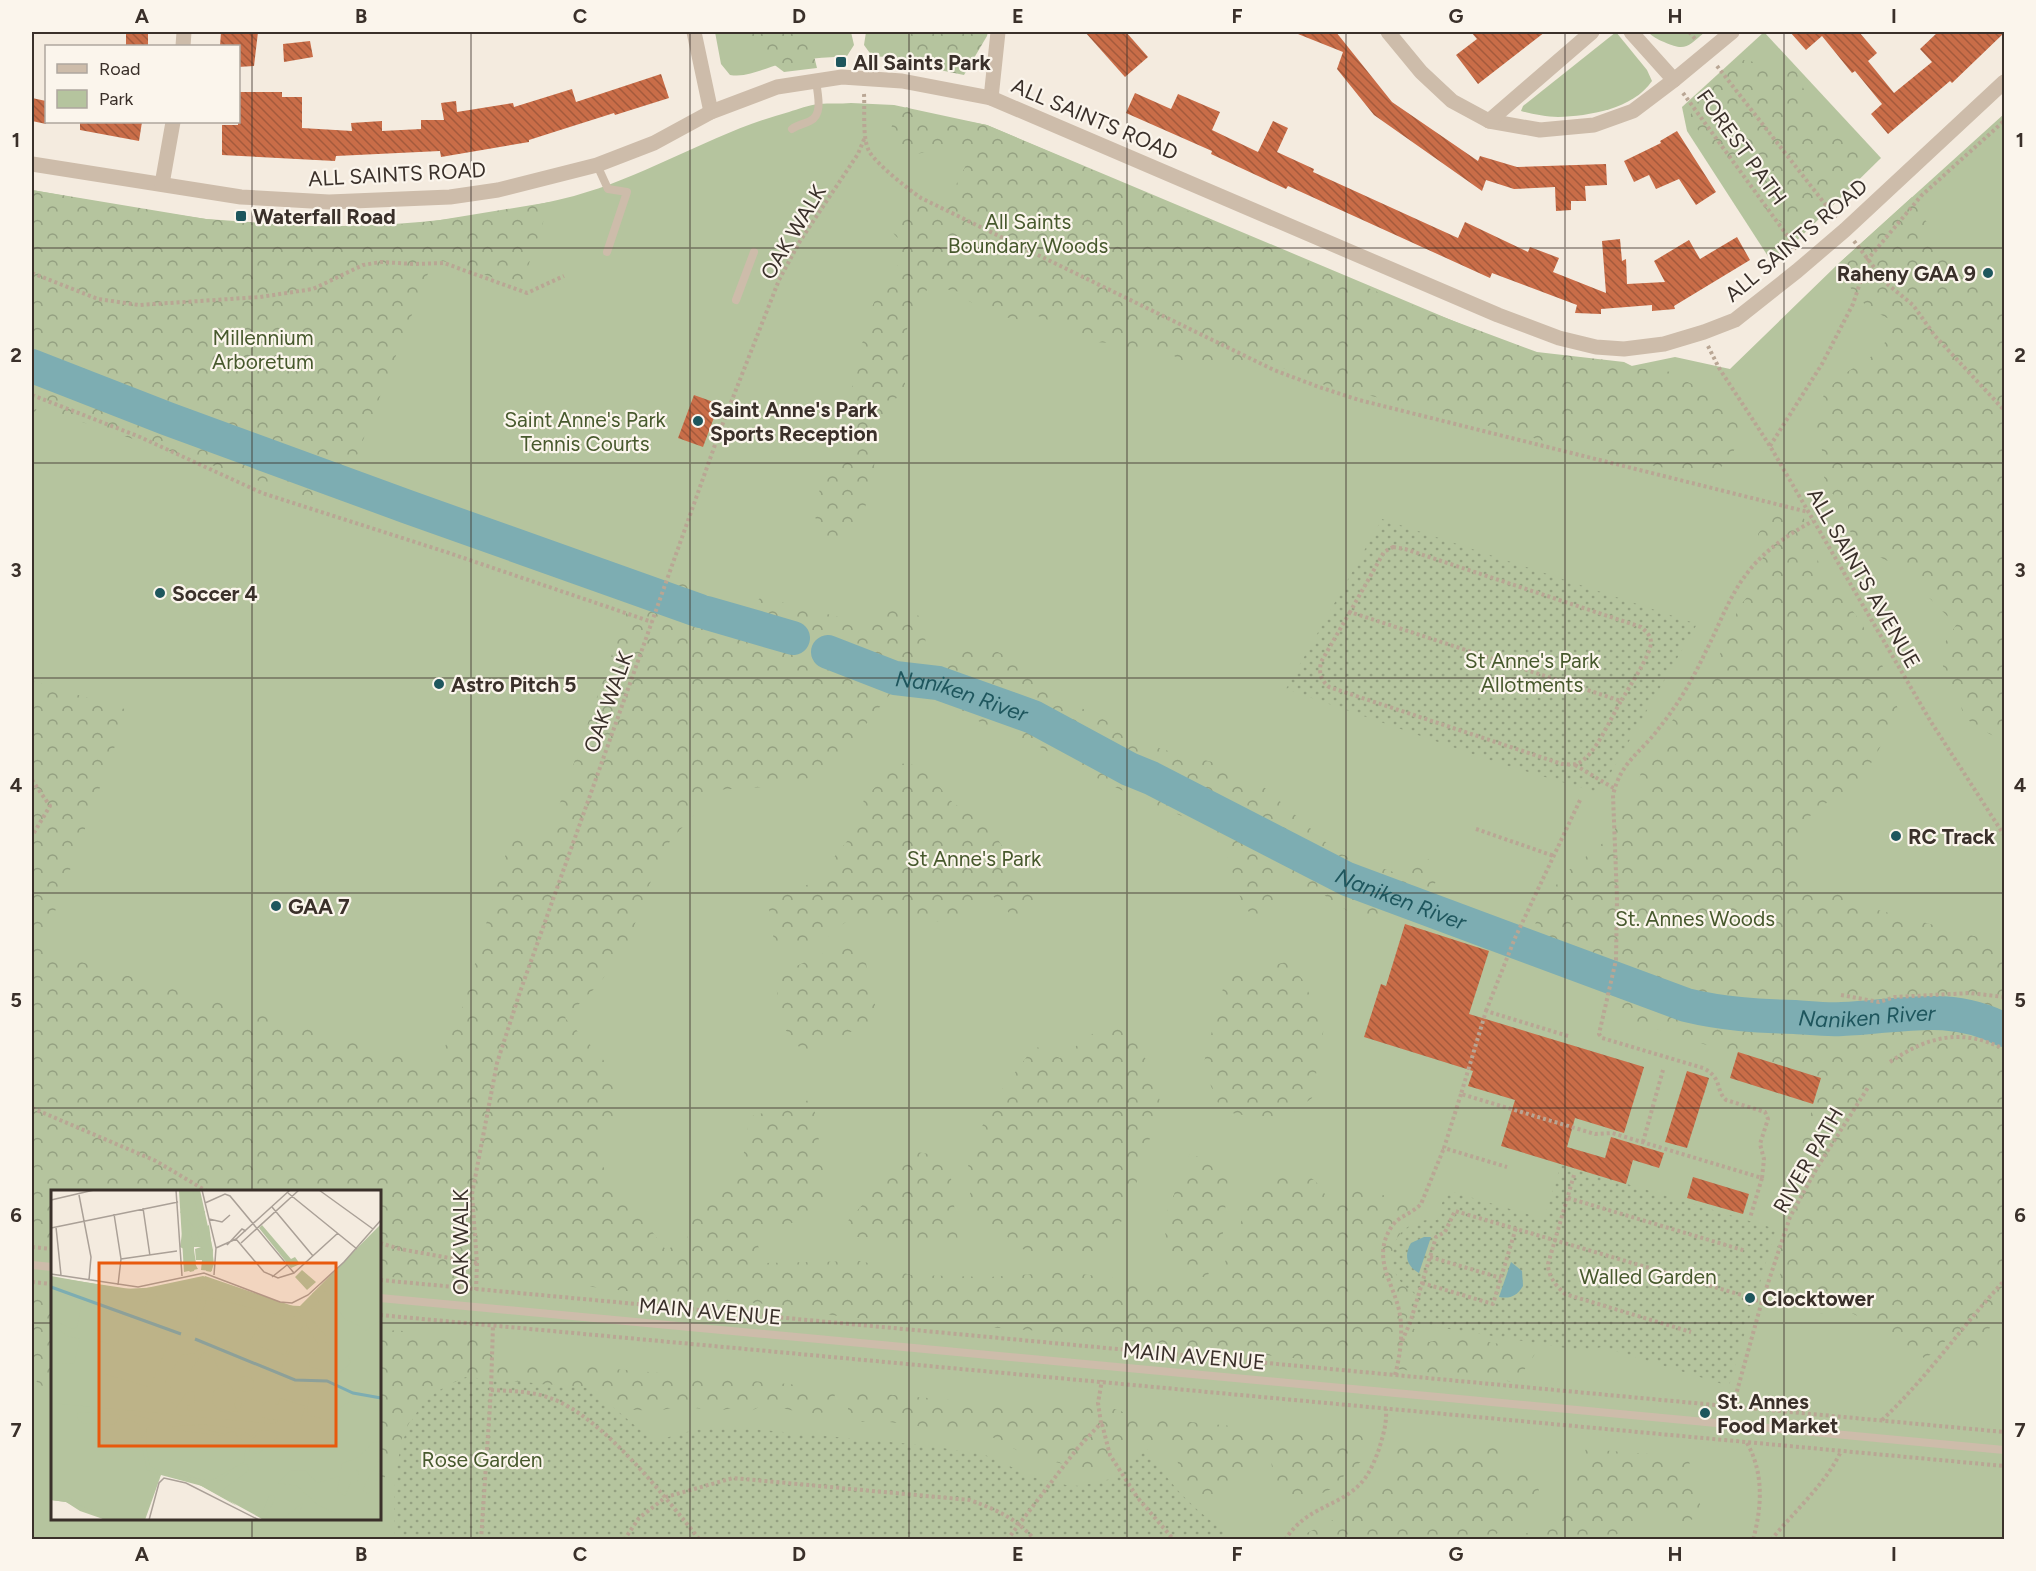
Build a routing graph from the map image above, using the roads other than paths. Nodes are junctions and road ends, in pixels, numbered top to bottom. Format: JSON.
{"nodes":[{"id":1,"x":694,"y":32,"type":"edge"},
{"id":2,"x":998,"y":32,"type":"edge"},
{"id":3,"x":1388,"y":32,"type":"edge"},
{"id":4,"x":1592,"y":32,"type":"edge"},
{"id":5,"x":1631,"y":32,"type":"edge"},
{"id":6,"x":1732,"y":32,"type":"edge"},
{"id":7,"x":816,"y":80,"type":"junction"},
{"id":8,"x":1674,"y":80,"type":"junction"},
{"id":9,"x":2004,"y":82,"type":"edge"},
{"id":10,"x":991,"y":98,"type":"junction"},
{"id":11,"x":711,"y":111,"type":"junction"},
{"id":12,"x":1489,"y":121,"type":"junction"},
{"id":13,"x":173,"y":123,"type":"edge"},
{"id":14,"x":792,"y":129,"type":"dead end"},
{"id":15,"x":32,"y":164,"type":"edge"},
{"id":16,"x":597,"y":165,"type":"junction"},
{"id":17,"x":162,"y":184,"type":"junction"},
{"id":18,"x":607,"y":252,"type":"dead end"},
{"id":19,"x":754,"y":252,"type":"dead end"},
{"id":20,"x":736,"y":300,"type":"dead end"},
{"id":21,"x":32,"y":1265,"type":"edge"},
{"id":22,"x":51,"y":1267,"type":"edge"},
{"id":23,"x":381,"y":1298,"type":"edge"},
{"id":24,"x":2004,"y":1450,"type":"edge"}],
"edges":[{"from":1,"to":11,"type":"street"},
{"from":2,"to":10,"type":"street"},
{"from":3,"to":12,"type":"street"},
{"from":4,"to":12,"type":"street"},
{"from":5,"to":8,"type":"street"},
{"from":6,"to":8,"type":"street"},
{"from":7,"to":10,"type":"street","name":"ALL SAINTS ROAD"},
{"from":7,"to":11,"type":"street","name":"ALL SAINTS ROAD"},
{"from":7,"to":14,"type":"lane"},
{"from":8,"to":12,"type":"street"},
{"from":9,"to":10,"type":"street","name":"ALL SAINTS ROAD"},
{"from":11,"to":16,"type":"street","name":"ALL SAINTS ROAD"},
{"from":13,"to":17,"type":"street"},
{"from":15,"to":17,"type":"street","name":"ALL SAINTS ROAD"},
{"from":16,"to":17,"type":"street","name":"ALL SAINTS ROAD"},
{"from":16,"to":18,"type":"lane"},
{"from":19,"to":20,"type":"lane"},
{"from":21,"to":22,"type":"lane"},
{"from":23,"to":24,"type":"lane","name":"MAIN AVENUE"}]}
